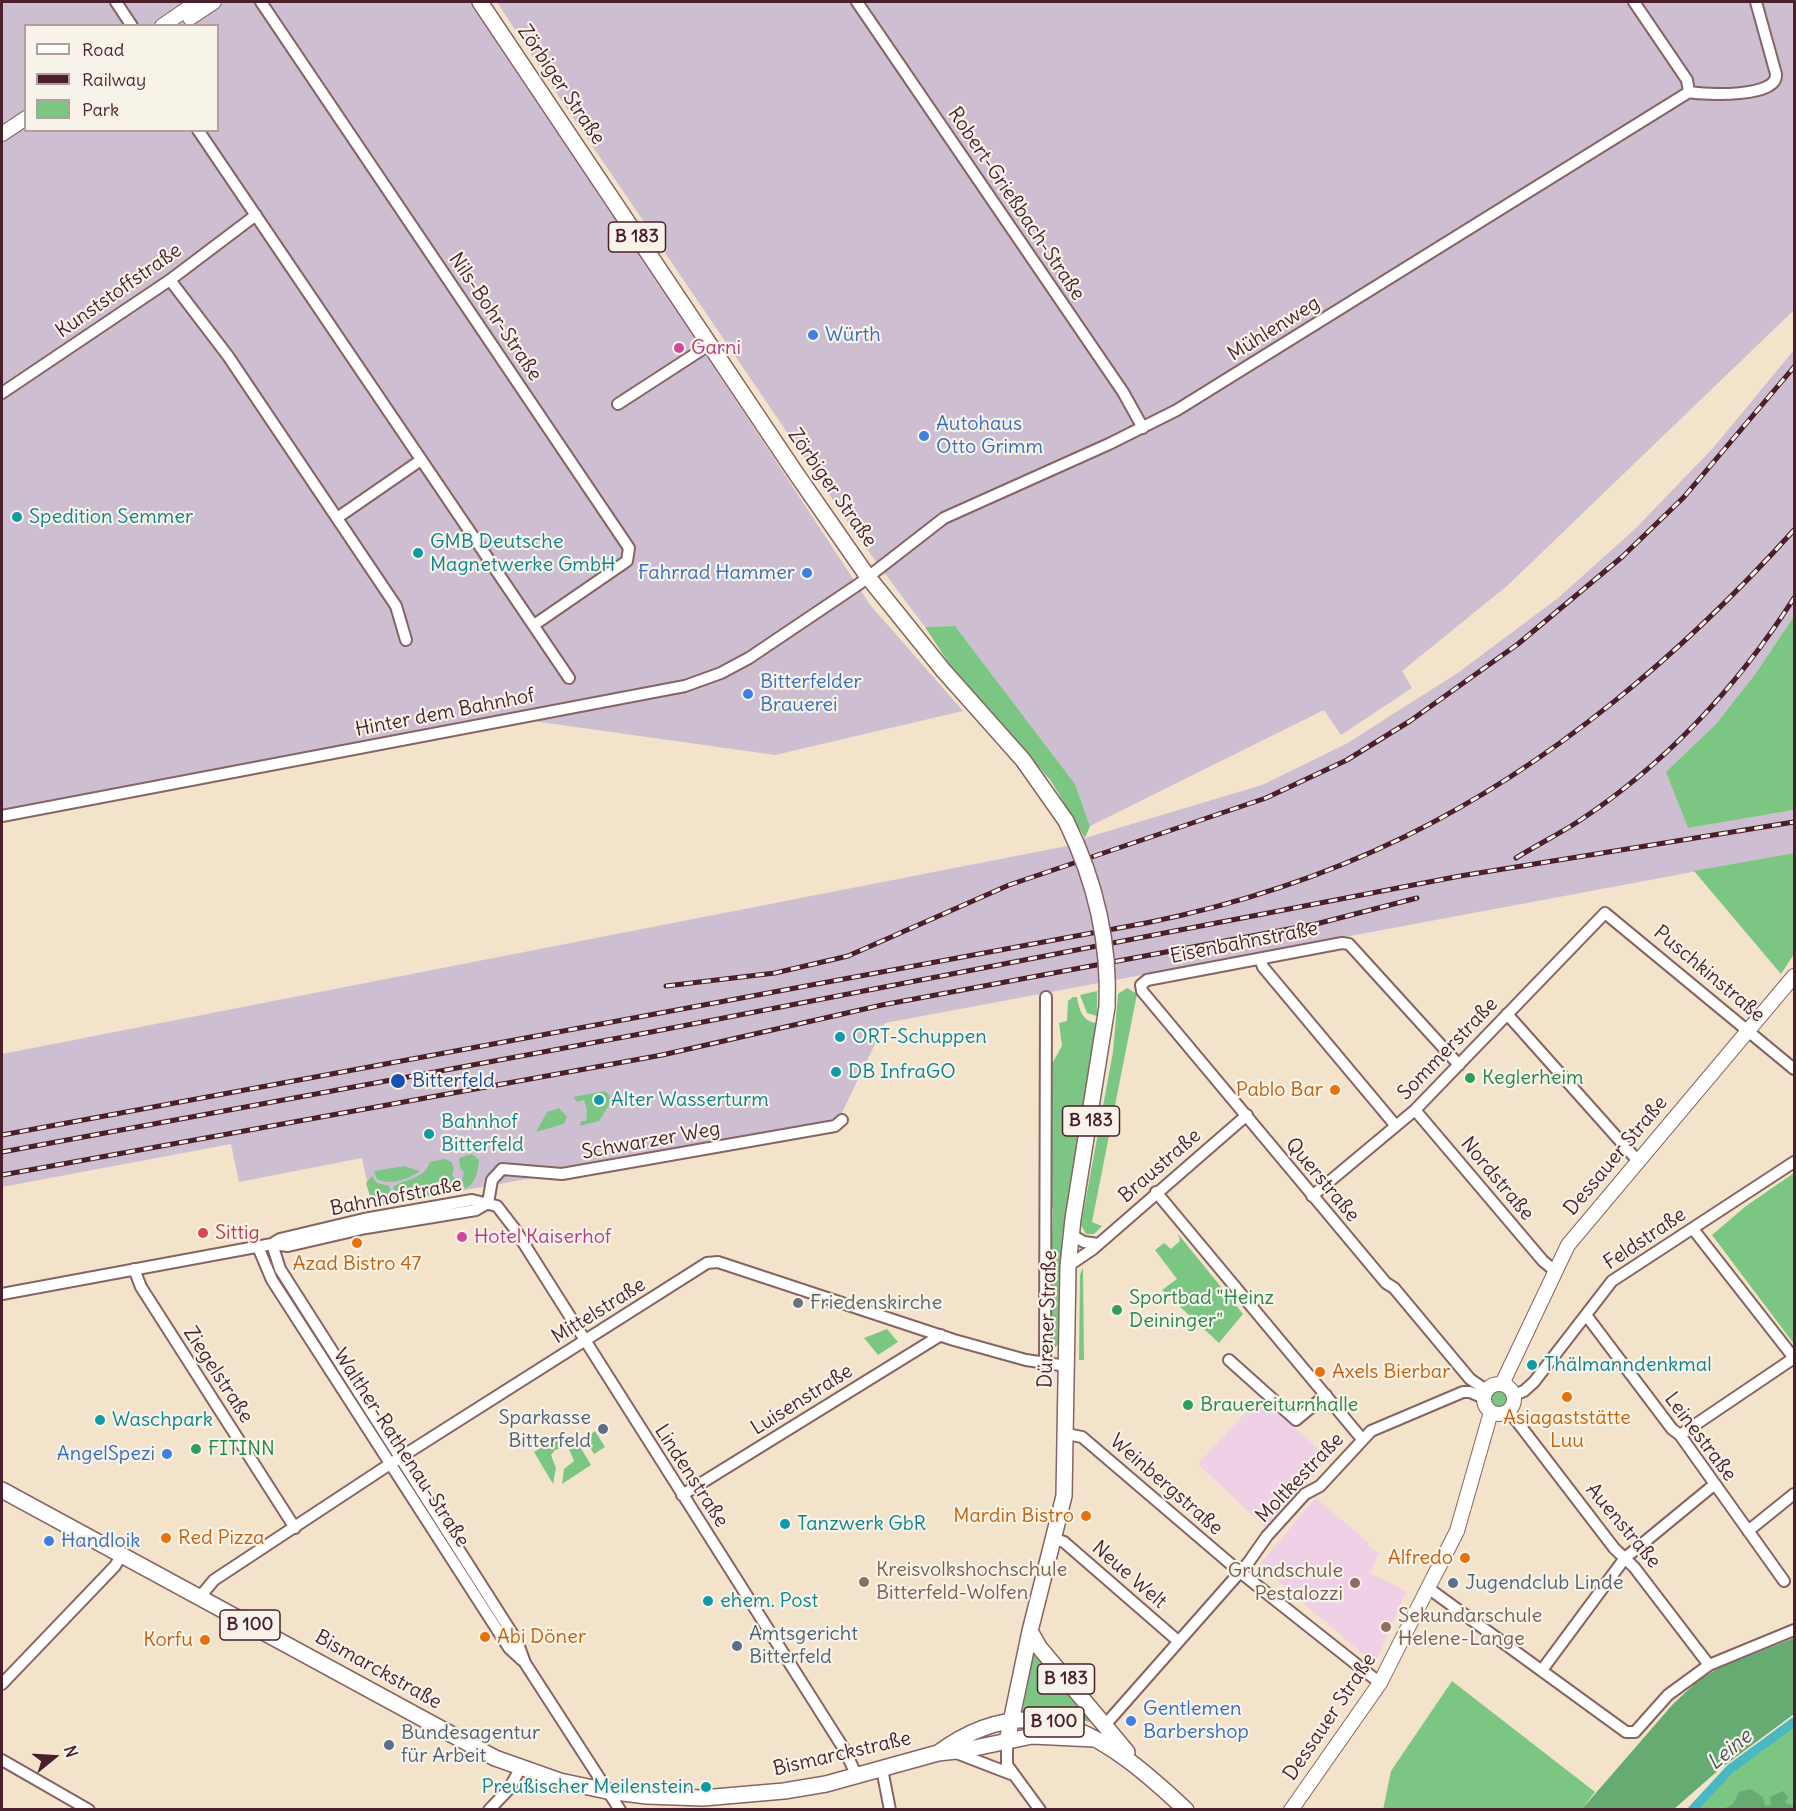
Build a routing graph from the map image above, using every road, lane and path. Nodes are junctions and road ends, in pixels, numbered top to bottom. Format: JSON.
{"nodes":[{"id":1,"x":116,"y":2,"type":"edge"},
{"id":2,"x":197,"y":2,"type":"edge"},
{"id":3,"x":214,"y":2,"type":"edge"},
{"id":4,"x":261,"y":2,"type":"edge"},
{"id":5,"x":480,"y":2,"type":"edge"},
{"id":6,"x":857,"y":2,"type":"edge"},
{"id":7,"x":1634,"y":2,"type":"edge"},
{"id":8,"x":1756,"y":2,"type":"edge"},
{"id":9,"x":131,"y":24,"type":"edge"},
{"id":10,"x":165,"y":24,"type":"edge"},
{"id":11,"x":181,"y":24,"type":"edge"},
{"id":12,"x":1689,"y":92,"type":"junction"},
{"id":13,"x":24,"y":119,"type":"edge"},
{"id":14,"x":24,"y":129,"type":"edge"},
{"id":15,"x":199,"y":132,"type":"edge"},
{"id":16,"x":2,"y":134,"type":"edge"},
{"id":17,"x":2,"y":144,"type":"edge"},
{"id":18,"x":255,"y":215,"type":"junction"},
{"id":19,"x":170,"y":280,"type":"junction"},
{"id":20,"x":709,"y":345,"type":"junction"},
{"id":21,"x":2,"y":393,"type":"edge"},
{"id":22,"x":618,"y":404,"type":"dead end"},
{"id":23,"x":1143,"y":428,"type":"junction"},
{"id":24,"x":421,"y":460,"type":"junction"},
{"id":25,"x":338,"y":518,"type":"junction"},
{"id":26,"x":868,"y":577,"type":"junction"},
{"id":27,"x":534,"y":625,"type":"junction"},
{"id":28,"x":406,"y":640,"type":"dead end"},
{"id":29,"x":569,"y":678,"type":"dead end"},
{"id":30,"x":2,"y":816,"type":"edge"},
{"id":31,"x":1599,"y":916,"type":"joint"},
{"id":32,"x":1260,"y":959,"type":"junction"},
{"id":33,"x":1794,"y":976,"type":"edge"},
{"id":34,"x":1141,"y":985,"type":"joint"},
{"id":35,"x":1046,"y":997,"type":"dead end"},
{"id":36,"x":1107,"y":1006,"type":"joint"},
{"id":37,"x":1507,"y":1014,"type":"junction"},
{"id":38,"x":1749,"y":1030,"type":"junction"},
{"id":39,"x":1459,"y":1065,"type":"junction"},
{"id":40,"x":1794,"y":1069,"type":"edge"},
{"id":41,"x":1415,"y":1110,"type":"junction"},
{"id":42,"x":1247,"y":1115,"type":"junction"},
{"id":43,"x":842,"y":1120,"type":"dead end"},
{"id":44,"x":1396,"y":1126,"type":"junction"},
{"id":45,"x":1638,"y":1161,"type":"junction"},
{"id":46,"x":1794,"y":1162,"type":"edge"},
{"id":47,"x":1156,"y":1192,"type":"junction"},
{"id":48,"x":1312,"y":1196,"type":"junction"},
{"id":49,"x":488,"y":1203,"type":"junction"},
{"id":50,"x":1693,"y":1229,"type":"junction"},
{"id":51,"x":1072,"y":1235,"type":"junction"},
{"id":52,"x":272,"y":1244,"type":"junction"},
{"id":53,"x":1098,"y":1244,"type":"junction"},
{"id":54,"x":258,"y":1247,"type":"junction"},
{"id":55,"x":1068,"y":1266,"type":"junction"},
{"id":56,"x":134,"y":1269,"type":"junction"},
{"id":57,"x":1554,"y":1270,"type":"junction"},
{"id":58,"x":2,"y":1294,"type":"edge"},
{"id":59,"x":1586,"y":1315,"type":"junction"},
{"id":60,"x":941,"y":1335,"type":"junction"},
{"id":61,"x":585,"y":1341,"type":"junction"},
{"id":62,"x":1793,"y":1353,"type":"edge"},
{"id":63,"x":1229,"y":1360,"type":"dead end"},
{"id":64,"x":1045,"y":1364,"type":"junction"},
{"id":65,"x":1067,"y":1366,"type":"junction"},
{"id":66,"x":1502,"y":1383,"type":"junction"},
{"id":67,"x":1485,"y":1394,"type":"junction"},
{"id":68,"x":1326,"y":1395,"type":"junction"},
{"id":69,"x":1514,"y":1395,"type":"junction"},
{"id":70,"x":1509,"y":1411,"type":"junction"},
{"id":71,"x":1491,"y":1412,"type":"junction"},
{"id":72,"x":1066,"y":1434,"type":"junction"},
{"id":73,"x":1680,"y":1435,"type":"junction"},
{"id":74,"x":1362,"y":1439,"type":"junction"},
{"id":75,"x":394,"y":1461,"type":"junction"},
{"id":76,"x":1715,"y":1484,"type":"junction"},
{"id":77,"x":2,"y":1490,"type":"edge"},
{"id":78,"x":1794,"y":1494,"type":"edge"},
{"id":79,"x":682,"y":1495,"type":"junction"},
{"id":80,"x":295,"y":1528,"type":"junction"},
{"id":81,"x":1748,"y":1530,"type":"junction"},
{"id":82,"x":1055,"y":1539,"type":"junction"},
{"id":83,"x":121,"y":1556,"type":"junction"},
{"id":84,"x":1624,"y":1558,"type":"junction"},
{"id":85,"x":1240,"y":1572,"type":"junction"},
{"id":86,"x":1784,"y":1581,"type":"dead end"},
{"id":87,"x":1428,"y":1588,"type":"junction"},
{"id":88,"x":199,"y":1598,"type":"junction"},
{"id":89,"x":1794,"y":1630,"type":"edge"},
{"id":90,"x":1030,"y":1631,"type":"junction"},
{"id":91,"x":1178,"y":1641,"type":"junction"},
{"id":92,"x":1709,"y":1665,"type":"junction"},
{"id":93,"x":1542,"y":1670,"type":"junction"},
{"id":94,"x":1380,"y":1683,"type":"junction"},
{"id":95,"x":2,"y":1684,"type":"edge"},
{"id":96,"x":1009,"y":1723,"type":"junction"},
{"id":97,"x":1104,"y":1725,"type":"junction"},
{"id":98,"x":1095,"y":1739,"type":"junction"},
{"id":99,"x":1007,"y":1741,"type":"junction"},
{"id":100,"x":954,"y":1752,"type":"junction"},
{"id":101,"x":938,"y":1753,"type":"junction"},
{"id":102,"x":2,"y":1760,"type":"edge"},
{"id":103,"x":1136,"y":1764,"type":"junction"},
{"id":104,"x":520,"y":1769,"type":"junction"},
{"id":105,"x":882,"y":1769,"type":"junction"},
{"id":106,"x":1011,"y":1774,"type":"junction"},
{"id":107,"x":857,"y":1776,"type":"junction"},
{"id":108,"x":607,"y":1791,"type":"junction"},
{"id":109,"x":89,"y":1809,"type":"edge"},
{"id":110,"x":489,"y":1809,"type":"edge"},
{"id":111,"x":620,"y":1809,"type":"edge"},
{"id":112,"x":890,"y":1809,"type":"edge"},
{"id":113,"x":1040,"y":1809,"type":"edge"},
{"id":114,"x":1186,"y":1809,"type":"edge"},
{"id":115,"x":1291,"y":1809,"type":"edge"}],
"edges":[{"from":1,"to":9,"type":"street"},
{"from":2,"to":10,"type":"street"},
{"from":3,"to":11,"type":"street"},
{"from":4,"to":27,"type":"street","name":"Nils-Bohr-Straße"},
{"from":5,"to":20,"type":"main road","name":"Zörbiger Straße","number":"B 183"},
{"from":6,"to":23,"type":"street","name":"Robert-Grießbach-Straße"},
{"from":7,"to":12,"type":"street"},
{"from":8,"to":12,"type":"street"},
{"from":12,"to":23,"type":"street","name":"Mühlenweg"},
{"from":13,"to":16,"type":"street"},
{"from":14,"to":17,"type":"street"},
{"from":15,"to":18,"type":"street"},
{"from":18,"to":19,"type":"street","name":"Kunststoffstraße"},
{"from":18,"to":24,"type":"street"},
{"from":19,"to":21,"type":"street","name":"Kunststoffstraße"},
{"from":19,"to":25,"type":"street"},
{"from":20,"to":22,"type":"street"},
{"from":20,"to":26,"type":"main road","name":"Zörbiger Straße","number":"B 183"},
{"from":23,"to":26,"type":"street","name":"Mühlenweg"},
{"from":24,"to":25,"type":"street"},
{"from":24,"to":27,"type":"street"},
{"from":25,"to":28,"type":"street"},
{"from":26,"to":30,"type":"street","name":"Hinter dem Bahnhof"},
{"from":26,"to":36,"type":"main road","name":"Zörbiger Straße","number":"B 183","bridge":true},
{"from":27,"to":29,"type":"street"},
{"from":31,"to":37,"type":"street","name":"Sommerstraße"},
{"from":31,"to":38,"type":"street","name":"Puschkinstraße"},
{"from":32,"to":34,"type":"street","name":"Eisenbahnstraße"},
{"from":32,"to":39,"type":"street","name":"Eisenbahnstraße"},
{"from":32,"to":44,"type":"street"},
{"from":33,"to":38,"type":"street","name":"Dessauer Straße"},
{"from":34,"to":42,"type":"street","name":"Querstraße"},
{"from":35,"to":64,"type":"street","name":"Dürener Straße"},
{"from":36,"to":51,"type":"main road","name":"Dürener Straße","number":"B 183"},
{"from":37,"to":39,"type":"street","name":"Sommerstraße"},
{"from":37,"to":45,"type":"street"},
{"from":38,"to":40,"type":"street","name":"Puschkinstraße"},
{"from":38,"to":45,"type":"street","name":"Dessauer Straße"},
{"from":39,"to":41,"type":"street","name":"Sommerstraße"},
{"from":41,"to":44,"type":"street","name":"Sommerstraße"},
{"from":41,"to":57,"type":"street","name":"Nordstraße"},
{"from":42,"to":47,"type":"street","name":"Braustraße"},
{"from":42,"to":48,"type":"street","name":"Querstraße"},
{"from":43,"to":49,"type":"street","name":"Schwarzer Weg"},
{"from":44,"to":48,"type":"street","name":"Sommerstraße"},
{"from":45,"to":57,"type":"street","name":"Dessauer Straße"},
{"from":46,"to":50,"type":"street","name":"Feldstraße"},
{"from":47,"to":53,"type":"street","name":"Braustraße"},
{"from":47,"to":68,"type":"street"},
{"from":48,"to":67,"type":"street","name":"Querstraße"},
{"from":49,"to":52,"type":"street","name":"Bahnhofstraße"},
{"from":49,"to":61,"type":"street","name":"Lindenstraße"},
{"from":50,"to":59,"type":"street","name":"Feldstraße"},
{"from":50,"to":62,"type":"street"},
{"from":51,"to":53,"type":"street"},
{"from":51,"to":55,"type":"main road","name":"Dürener Straße","number":"B 183"},
{"from":52,"to":54,"type":"street","name":"Bahnhofstraße"},
{"from":52,"to":75,"type":"street","name":"Walther-Rathenau-Straße"},
{"from":53,"to":55,"type":"street","name":"Braustraße"},
{"from":54,"to":56,"type":"street","name":"Bahnhofstraße"},
{"from":54,"to":75,"type":"street","name":"Walther-Rathenau-Straße"},
{"from":55,"to":65,"type":"main road","name":"Dürener Straße","number":"B 183"},
{"from":56,"to":58,"type":"street","name":"Bahnhofstraße"},
{"from":56,"to":80,"type":"street","name":"Ziegelstraße"},
{"from":57,"to":66,"type":"street","name":"Dessauer Straße"},
{"from":59,"to":69,"type":"street","name":"Feldstraße"},
{"from":59,"to":73,"type":"street","name":"Leinestraße"},
{"from":60,"to":61,"type":"street","name":"Mittelstraße"},
{"from":60,"to":64,"type":"street","name":"Mittelstraße"},
{"from":60,"to":79,"type":"street","name":"Luisenstraße"},
{"from":61,"to":75,"type":"street","name":"Mittelstraße"},
{"from":61,"to":79,"type":"street","name":"Lindenstraße"},
{"from":62,"to":73,"type":"street"},
{"from":63,"to":68,"type":"street"},
{"from":64,"to":65,"type":"street","name":"Mittelstraße"},
{"from":65,"to":72,"type":"main road","name":"Dürener Straße","number":"B 183"},
{"from":66,"to":67,"type":"street"},
{"from":66,"to":69,"type":"street"},
{"from":67,"to":71,"type":"street"},
{"from":67,"to":74,"type":"street","name":"Moltkestraße"},
{"from":68,"to":74,"type":"street"},
{"from":69,"to":70,"type":"street"},
{"from":70,"to":71,"type":"street"},
{"from":70,"to":84,"type":"street","name":"Auenstraße"},
{"from":71,"to":87,"type":"street","name":"Dessauer Straße"},
{"from":72,"to":82,"type":"main road","name":"Dürener Straße","number":"B 183"},
{"from":72,"to":85,"type":"street","name":"Weinbergstraße"},
{"from":73,"to":76,"type":"street","name":"Leinestraße"},
{"from":74,"to":85,"type":"street","name":"Moltkestraße"},
{"from":75,"to":80,"type":"street","name":"Mittelstraße"},
{"from":75,"to":108,"type":"street","name":"Walther-Rathenau-Straße"},
{"from":76,"to":81,"type":"street","name":"Leinestraße"},
{"from":76,"to":84,"type":"street"},
{"from":77,"to":83,"type":"main road","name":"Bismarckstraße","number":"B 100"},
{"from":78,"to":81,"type":"street"},
{"from":79,"to":107,"type":"street","name":"Lindenstraße"},
{"from":80,"to":88,"type":"street","name":"Mittelstraße"},
{"from":81,"to":86,"type":"street","name":"Leinestraße"},
{"from":82,"to":90,"type":"main road","name":"Dürener Straße","number":"B 183"},
{"from":82,"to":91,"type":"street","name":"Neue Welt"},
{"from":83,"to":88,"type":"main road","name":"Bismarckstraße","number":"B 100"},
{"from":83,"to":95,"type":"street"},
{"from":84,"to":92,"type":"street","name":"Auenstraße"},
{"from":84,"to":93,"type":"street"},
{"from":85,"to":91,"type":"street","name":"Moltkestraße"},
{"from":85,"to":94,"type":"street","name":"Weinbergstraße"},
{"from":87,"to":93,"type":"street"},
{"from":87,"to":94,"type":"street","name":"Dessauer Straße"},
{"from":88,"to":104,"type":"main road","name":"Bismarckstraße","number":"B 100"},
{"from":89,"to":92,"type":"street"},
{"from":90,"to":96,"type":"main road","name":"Dürener Straße","number":"B 183"},
{"from":90,"to":97,"type":"main road","number":"B 183"},
{"from":91,"to":97,"type":"street","name":"Moltkestraße"},
{"from":92,"to":93,"type":"street"},
{"from":94,"to":115,"type":"street","name":"Dessauer Straße"},
{"from":96,"to":98,"type":"main road","name":"Bismarckstraße","number":"B 100"},
{"from":96,"to":99,"type":"main road","name":"Dürener Straße","number":"B 183"},
{"from":96,"to":101,"type":"main road","name":"Bismarckstraße","number":"B 100"},
{"from":97,"to":103,"type":"main road","number":"B 183"},
{"from":98,"to":99,"type":"main road","name":"Bismarckstraße","number":"B 100"},
{"from":98,"to":103,"type":"main road","name":"Bismarckstraße","number":"B 100"},
{"from":99,"to":100,"type":"main road","name":"Bismarckstraße","number":"B 100"},
{"from":99,"to":106,"type":"street"},
{"from":100,"to":101,"type":"main road","name":"Bismarckstraße","number":"B 100"},
{"from":100,"to":106,"type":"street"},
{"from":101,"to":105,"type":"main road","name":"Bismarckstraße","number":"B 100"},
{"from":102,"to":109,"type":"street"},
{"from":103,"to":114,"type":"main road","name":"Bismarckstraße","number":"B 100"},
{"from":104,"to":108,"type":"main road","name":"Bismarckstraße","number":"B 100"},
{"from":104,"to":110,"type":"street"},
{"from":105,"to":107,"type":"main road","name":"Bismarckstraße","number":"B 100"},
{"from":105,"to":112,"type":"street"},
{"from":106,"to":113,"type":"street"},
{"from":107,"to":108,"type":"main road","name":"Bismarckstraße","number":"B 100"},
{"from":108,"to":111,"type":"street","name":"Walther-Rathenau-Straße"}]}
